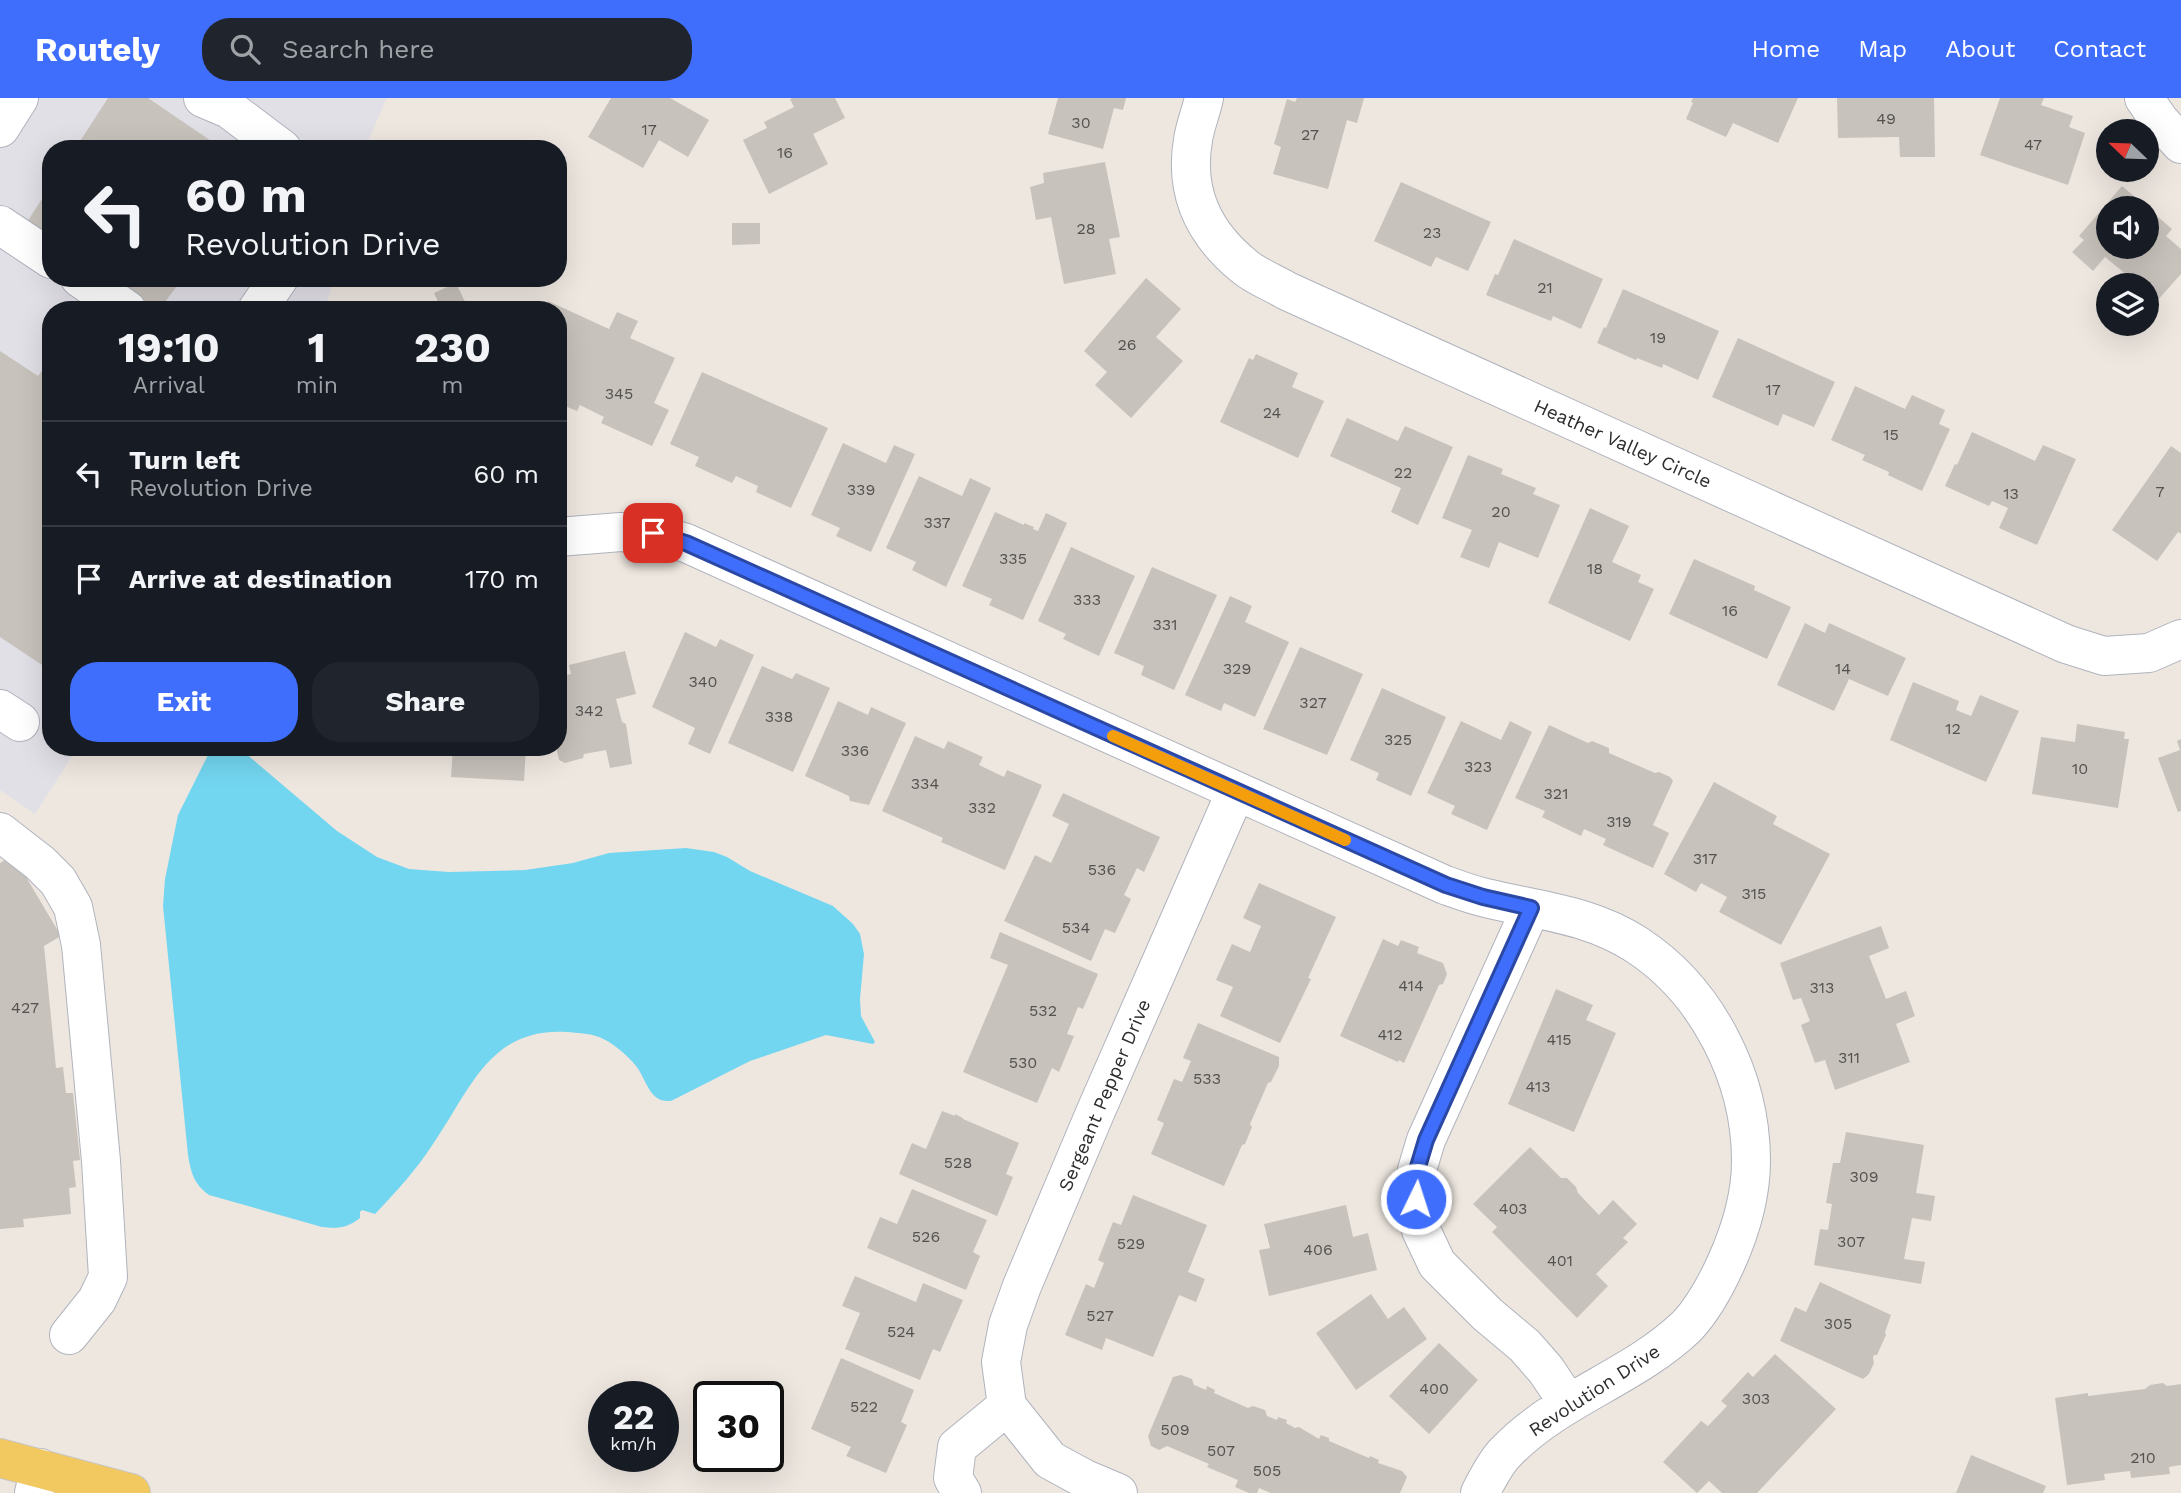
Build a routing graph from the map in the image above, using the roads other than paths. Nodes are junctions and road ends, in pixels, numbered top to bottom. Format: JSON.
{"nodes":[{"id":1,"x":19,"y":98,"type":"edge"},
{"id":2,"x":203,"y":98,"type":"edge"},
{"id":3,"x":1205,"y":98,"type":"edge"},
{"id":4,"x":2144,"y":98,"type":"edge"},
{"id":5,"x":0,"y":128,"type":"edge"},
{"id":6,"x":270,"y":140,"type":"edge"},
{"id":7,"x":2181,"y":144,"type":"edge"},
{"id":8,"x":0,"y":225,"type":"edge"},
{"id":9,"x":42,"y":253,"type":"edge"},
{"id":10,"x":93,"y":287,"type":"edge"},
{"id":11,"x":114,"y":301,"type":"edge"},
{"id":12,"x":567,"y":536,"type":"edge"},
{"id":13,"x":2181,"y":639,"type":"edge"},
{"id":14,"x":1236,"y":791,"type":"junction"},
{"id":15,"x":0,"y":832,"type":"edge"},
{"id":16,"x":1531,"y":908,"type":"junction"},
{"id":17,"x":69,"y":1335,"type":"dead end"},
{"id":18,"x":1568,"y":1403,"type":"junction"},
{"id":19,"x":1007,"y":1406,"type":"junction"},
{"id":20,"x":0,"y":1458,"type":"edge"},
{"id":21,"x":37,"y":1480,"type":"edge"},
{"id":22,"x":1063,"y":1484,"type":"edge"},
{"id":23,"x":131,"y":1493,"type":"edge"},
{"id":24,"x":962,"y":1493,"type":"edge"},
{"id":25,"x":1118,"y":1493,"type":"edge"},
{"id":26,"x":1480,"y":1493,"type":"edge"}],
"edges":[{"from":1,"to":5,"type":"street"},
{"from":2,"to":6,"type":"street"},
{"from":3,"to":13,"type":"street","name":"Heather Valley Circle"},
{"from":4,"to":7,"type":"street"},
{"from":8,"to":9,"type":"street"},
{"from":10,"to":11,"type":"street"},
{"from":12,"to":14,"type":"street","name":"Revolution Drive"},
{"from":14,"to":16,"type":"street","name":"Revolution Drive"},
{"from":14,"to":19,"type":"street","name":"Sergeant Pepper Drive"},
{"from":15,"to":17,"type":"street"},
{"from":16,"to":18,"type":"street"},
{"from":16,"to":18,"type":"street","name":"Revolution Drive"},
{"from":18,"to":26,"type":"street","name":"Revolution Drive"},
{"from":19,"to":22,"type":"street"},
{"from":19,"to":24,"type":"street"},
{"from":20,"to":21,"type":"main road"},
{"from":21,"to":23,"type":"main road"},
{"from":22,"to":25,"type":"street"}]}
